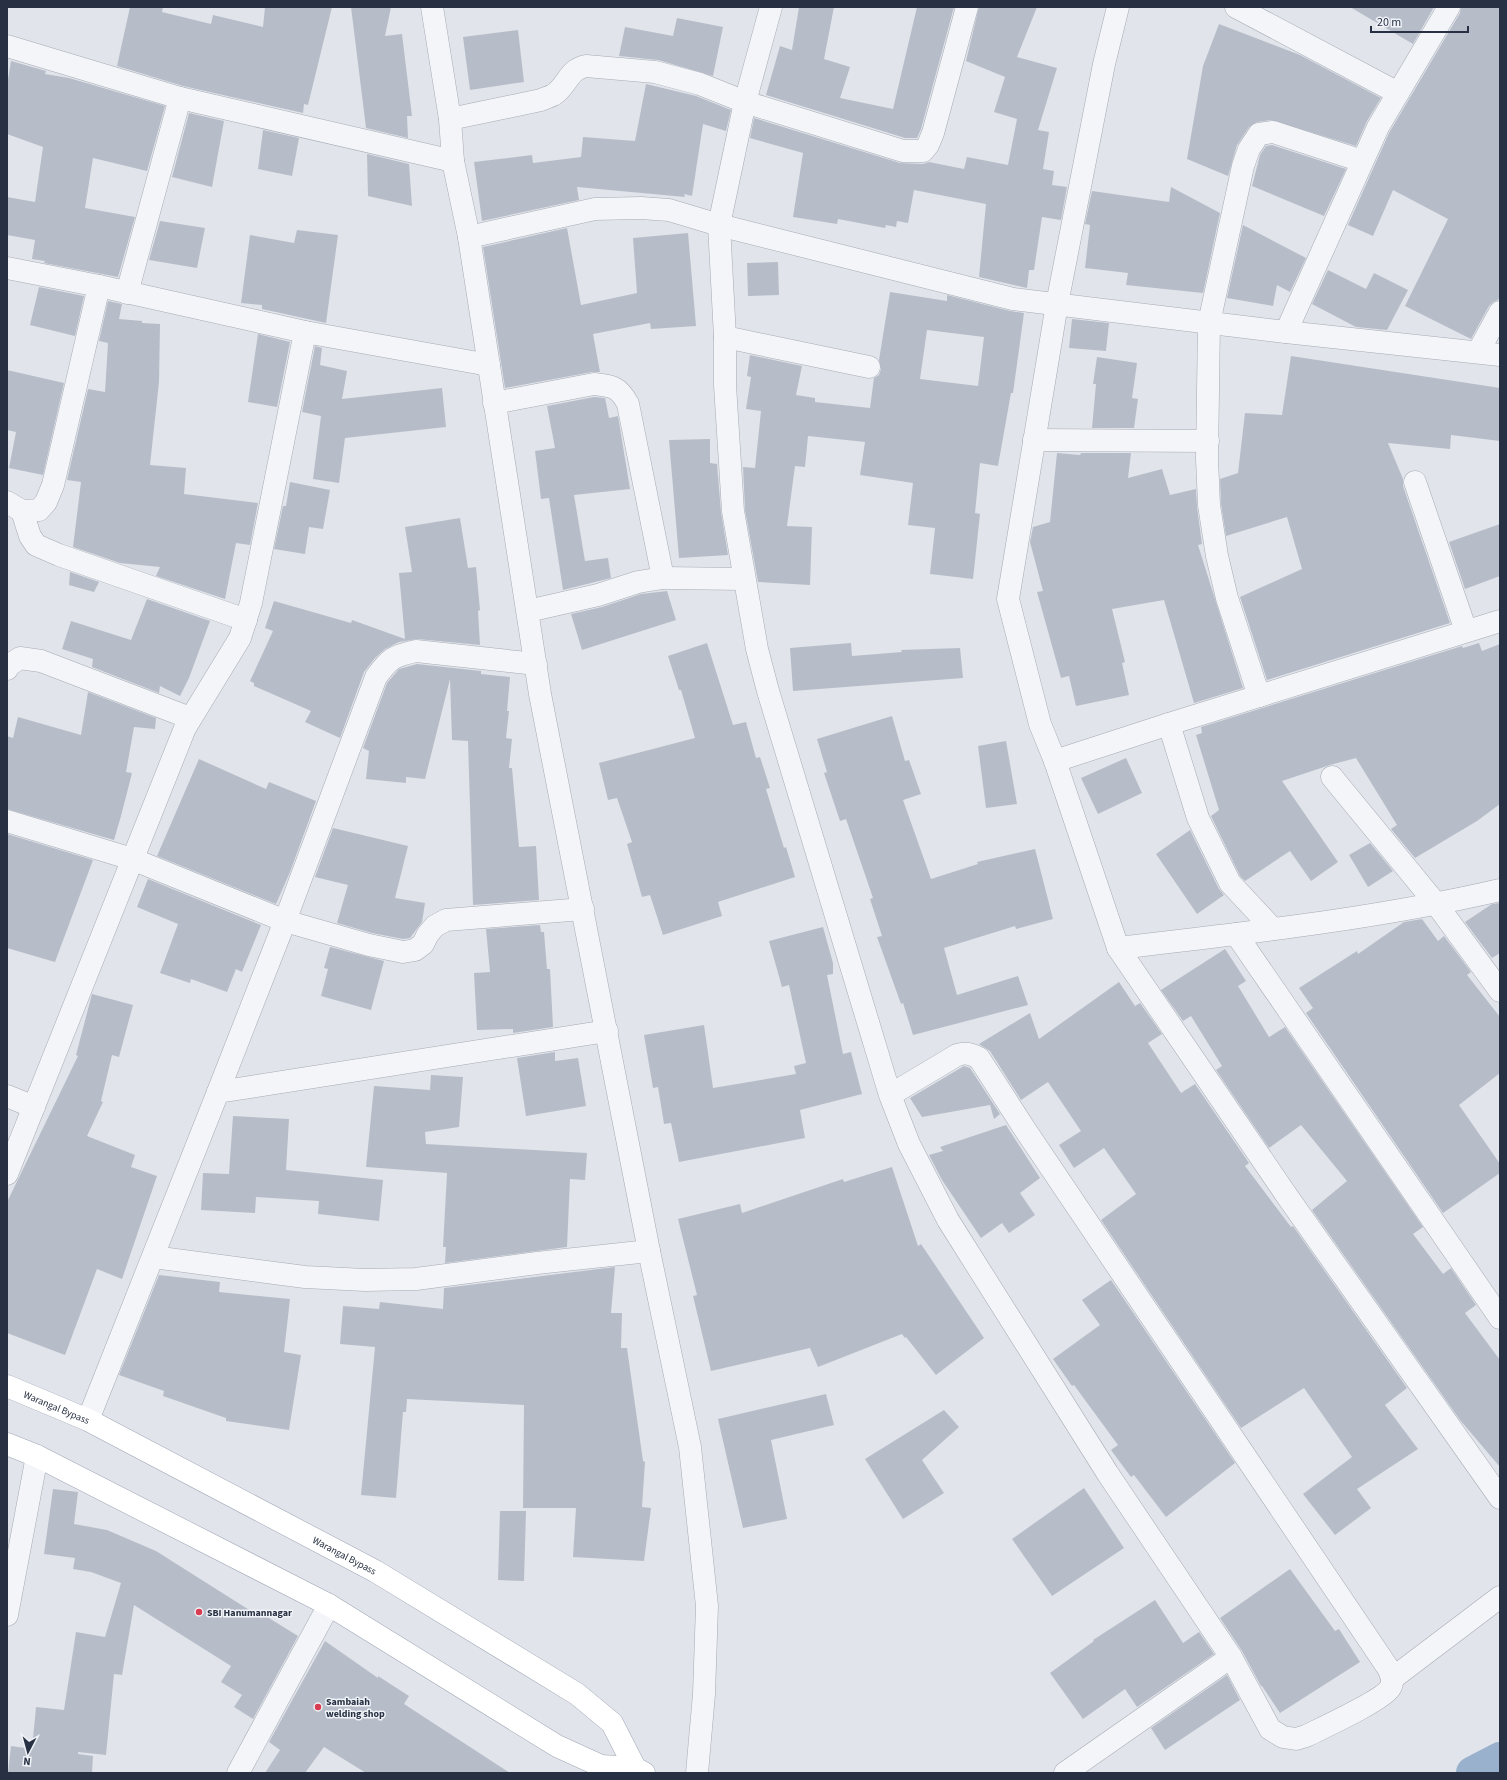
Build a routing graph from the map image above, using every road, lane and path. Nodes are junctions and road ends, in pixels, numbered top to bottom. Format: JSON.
{"nodes":[{"id":1,"x":432,"y":7,"type":"edge"},
{"id":2,"x":771,"y":7,"type":"edge"},
{"id":3,"x":967,"y":7,"type":"edge"},
{"id":4,"x":1118,"y":7,"type":"edge"},
{"id":5,"x":1236,"y":7,"type":"edge"},
{"id":6,"x":1449,"y":7,"type":"edge"},
{"id":7,"x":7,"y":46,"type":"edge"},
{"id":8,"x":1398,"y":93,"type":"junction"},
{"id":9,"x":180,"y":98,"type":"junction"},
{"id":10,"x":744,"y":102,"type":"junction"},
{"id":11,"x":450,"y":119,"type":"junction"},
{"id":12,"x":453,"y":161,"type":"junction"},
{"id":13,"x":1362,"y":161,"type":"junction"},
{"id":14,"x":719,"y":225,"type":"junction"},
{"id":15,"x":468,"y":237,"type":"junction"},
{"id":16,"x":7,"y":268,"type":"edge"},
{"id":17,"x":99,"y":286,"type":"junction"},
{"id":18,"x":127,"y":293,"type":"junction"},
{"id":19,"x":1056,"y":304,"type":"junction"},
{"id":20,"x":1500,"y":312,"type":"edge"},
{"id":21,"x":1209,"y":322,"type":"junction"},
{"id":22,"x":305,"y":332,"type":"junction"},
{"id":23,"x":1286,"y":332,"type":"junction"},
{"id":24,"x":725,"y":337,"type":"junction"},
{"id":25,"x":1478,"y":352,"type":"junction"},
{"id":26,"x":1500,"y":355,"type":"edge"},
{"id":27,"x":488,"y":365,"type":"junction"},
{"id":28,"x":869,"y":367,"type":"dead end"},
{"id":29,"x":494,"y":403,"type":"junction"},
{"id":30,"x":1034,"y":440,"type":"junction"},
{"id":31,"x":1208,"y":441,"type":"junction"},
{"id":32,"x":1415,"y":482,"type":"dead end"},
{"id":33,"x":14,"y":506,"type":"edge"},
{"id":34,"x":663,"y":578,"type":"junction"},
{"id":35,"x":744,"y":579,"type":"junction"},
{"id":36,"x":528,"y":611,"type":"junction"},
{"id":37,"x":246,"y":620,"type":"junction"},
{"id":38,"x":1500,"y":621,"type":"edge"},
{"id":39,"x":1466,"y":631,"type":"junction"},
{"id":40,"x":536,"y":664,"type":"junction"},
{"id":41,"x":7,"y":670,"type":"edge"},
{"id":42,"x":1259,"y":696,"type":"junction"},
{"id":43,"x":190,"y":718,"type":"junction"},
{"id":44,"x":1169,"y":724,"type":"junction"},
{"id":45,"x":1055,"y":761,"type":"junction"},
{"id":46,"x":1332,"y":777,"type":"dead end"},
{"id":47,"x":7,"y":820,"type":"edge"},
{"id":48,"x":132,"y":859,"type":"junction"},
{"id":49,"x":1500,"y":890,"type":"edge"},
{"id":50,"x":1437,"y":904,"type":"junction"},
{"id":51,"x":582,"y":909,"type":"junction"},
{"id":52,"x":285,"y":921,"type":"junction"},
{"id":53,"x":1273,"y":929,"type":"junction"},
{"id":54,"x":1236,"y":934,"type":"junction"},
{"id":55,"x":1118,"y":948,"type":"junction"},
{"id":56,"x":1500,"y":991,"type":"edge"},
{"id":57,"x":607,"y":1031,"type":"junction"},
{"id":58,"x":218,"y":1092,"type":"junction"},
{"id":59,"x":890,"y":1095,"type":"junction"},
{"id":60,"x":7,"y":1096,"type":"edge"},
{"id":61,"x":34,"y":1107,"type":"junction"},
{"id":62,"x":7,"y":1174,"type":"edge"},
{"id":63,"x":650,"y":1251,"type":"junction"},
{"id":64,"x":152,"y":1257,"type":"junction"},
{"id":65,"x":1500,"y":1318,"type":"edge"},
{"id":66,"x":7,"y":1386,"type":"edge"},
{"id":67,"x":88,"y":1420,"type":"junction"},
{"id":68,"x":7,"y":1444,"type":"edge"},
{"id":69,"x":36,"y":1456,"type":"junction"},
{"id":70,"x":1500,"y":1498,"type":"edge"},
{"id":71,"x":1500,"y":1597,"type":"edge"},
{"id":72,"x":329,"y":1605,"type":"junction"},
{"id":73,"x":7,"y":1616,"type":"edge"},
{"id":74,"x":1231,"y":1657,"type":"junction"},
{"id":75,"x":1392,"y":1678,"type":"junction"},
{"id":76,"x":640,"y":1770,"type":"edge"},
{"id":77,"x":238,"y":1773,"type":"edge"},
{"id":78,"x":697,"y":1773,"type":"edge"},
{"id":79,"x":1065,"y":1773,"type":"edge"}],
"edges":[{"from":1,"to":11,"type":"street"},
{"from":2,"to":10,"type":"street"},
{"from":3,"to":10,"type":"street"},
{"from":4,"to":19,"type":"street"},
{"from":5,"to":8,"type":"street"},
{"from":6,"to":8,"type":"street"},
{"from":7,"to":9,"type":"street"},
{"from":8,"to":13,"type":"street"},
{"from":9,"to":12,"type":"street"},
{"from":9,"to":18,"type":"street"},
{"from":10,"to":11,"type":"street"},
{"from":10,"to":14,"type":"street"},
{"from":11,"to":12,"type":"street"},
{"from":12,"to":15,"type":"street"},
{"from":13,"to":21,"type":"street"},
{"from":13,"to":23,"type":"street"},
{"from":14,"to":15,"type":"street"},
{"from":14,"to":19,"type":"street"},
{"from":14,"to":24,"type":"street"},
{"from":15,"to":27,"type":"street"},
{"from":16,"to":17,"type":"street"},
{"from":17,"to":18,"type":"street"},
{"from":17,"to":33,"type":"street"},
{"from":18,"to":22,"type":"street"},
{"from":19,"to":21,"type":"street"},
{"from":19,"to":30,"type":"street"},
{"from":20,"to":25,"type":"street"},
{"from":21,"to":23,"type":"street"},
{"from":21,"to":31,"type":"street"},
{"from":22,"to":27,"type":"street"},
{"from":22,"to":37,"type":"street"},
{"from":23,"to":25,"type":"street"},
{"from":24,"to":28,"type":"street"},
{"from":24,"to":35,"type":"street"},
{"from":25,"to":26,"type":"street"},
{"from":27,"to":29,"type":"street"},
{"from":29,"to":34,"type":"street"},
{"from":29,"to":36,"type":"street"},
{"from":30,"to":31,"type":"street"},
{"from":30,"to":45,"type":"street"},
{"from":31,"to":42,"type":"street"},
{"from":32,"to":39,"type":"street"},
{"from":33,"to":37,"type":"street"},
{"from":34,"to":35,"type":"street"},
{"from":34,"to":36,"type":"street"},
{"from":35,"to":59,"type":"street"},
{"from":36,"to":40,"type":"street"},
{"from":37,"to":43,"type":"street"},
{"from":38,"to":39,"type":"street"},
{"from":39,"to":42,"type":"street"},
{"from":40,"to":51,"type":"street"},
{"from":40,"to":52,"type":"street"},
{"from":41,"to":43,"type":"street"},
{"from":42,"to":44,"type":"street"},
{"from":43,"to":48,"type":"street"},
{"from":44,"to":45,"type":"street"},
{"from":44,"to":53,"type":"street"},
{"from":45,"to":55,"type":"street"},
{"from":46,"to":50,"type":"street"},
{"from":47,"to":48,"type":"street"},
{"from":48,"to":52,"type":"street"},
{"from":48,"to":61,"type":"street"},
{"from":49,"to":50,"type":"street"},
{"from":50,"to":53,"type":"street"},
{"from":50,"to":56,"type":"street"},
{"from":51,"to":52,"type":"street"},
{"from":51,"to":57,"type":"street"},
{"from":52,"to":58,"type":"street"},
{"from":53,"to":54,"type":"street"},
{"from":54,"to":55,"type":"street"},
{"from":54,"to":65,"type":"street"},
{"from":55,"to":70,"type":"street"},
{"from":57,"to":58,"type":"street"},
{"from":57,"to":63,"type":"street"},
{"from":58,"to":64,"type":"street"},
{"from":59,"to":74,"type":"street"},
{"from":59,"to":75,"type":"street"},
{"from":60,"to":61,"type":"street"},
{"from":61,"to":62,"type":"street"},
{"from":63,"to":64,"type":"street"},
{"from":63,"to":78,"type":"street"},
{"from":64,"to":67,"type":"street"},
{"from":66,"to":67,"type":"main road","name":"Warangal Bypass"},
{"from":67,"to":76,"type":"main road","name":"Warangal Bypass"},
{"from":68,"to":69,"type":"main road"},
{"from":69,"to":72,"type":"main road"},
{"from":69,"to":73,"type":"street"},
{"from":71,"to":75,"type":"street"},
{"from":72,"to":76,"type":"main road"},
{"from":72,"to":77,"type":"street"},
{"from":74,"to":75,"type":"street"},
{"from":74,"to":79,"type":"street"}]}
